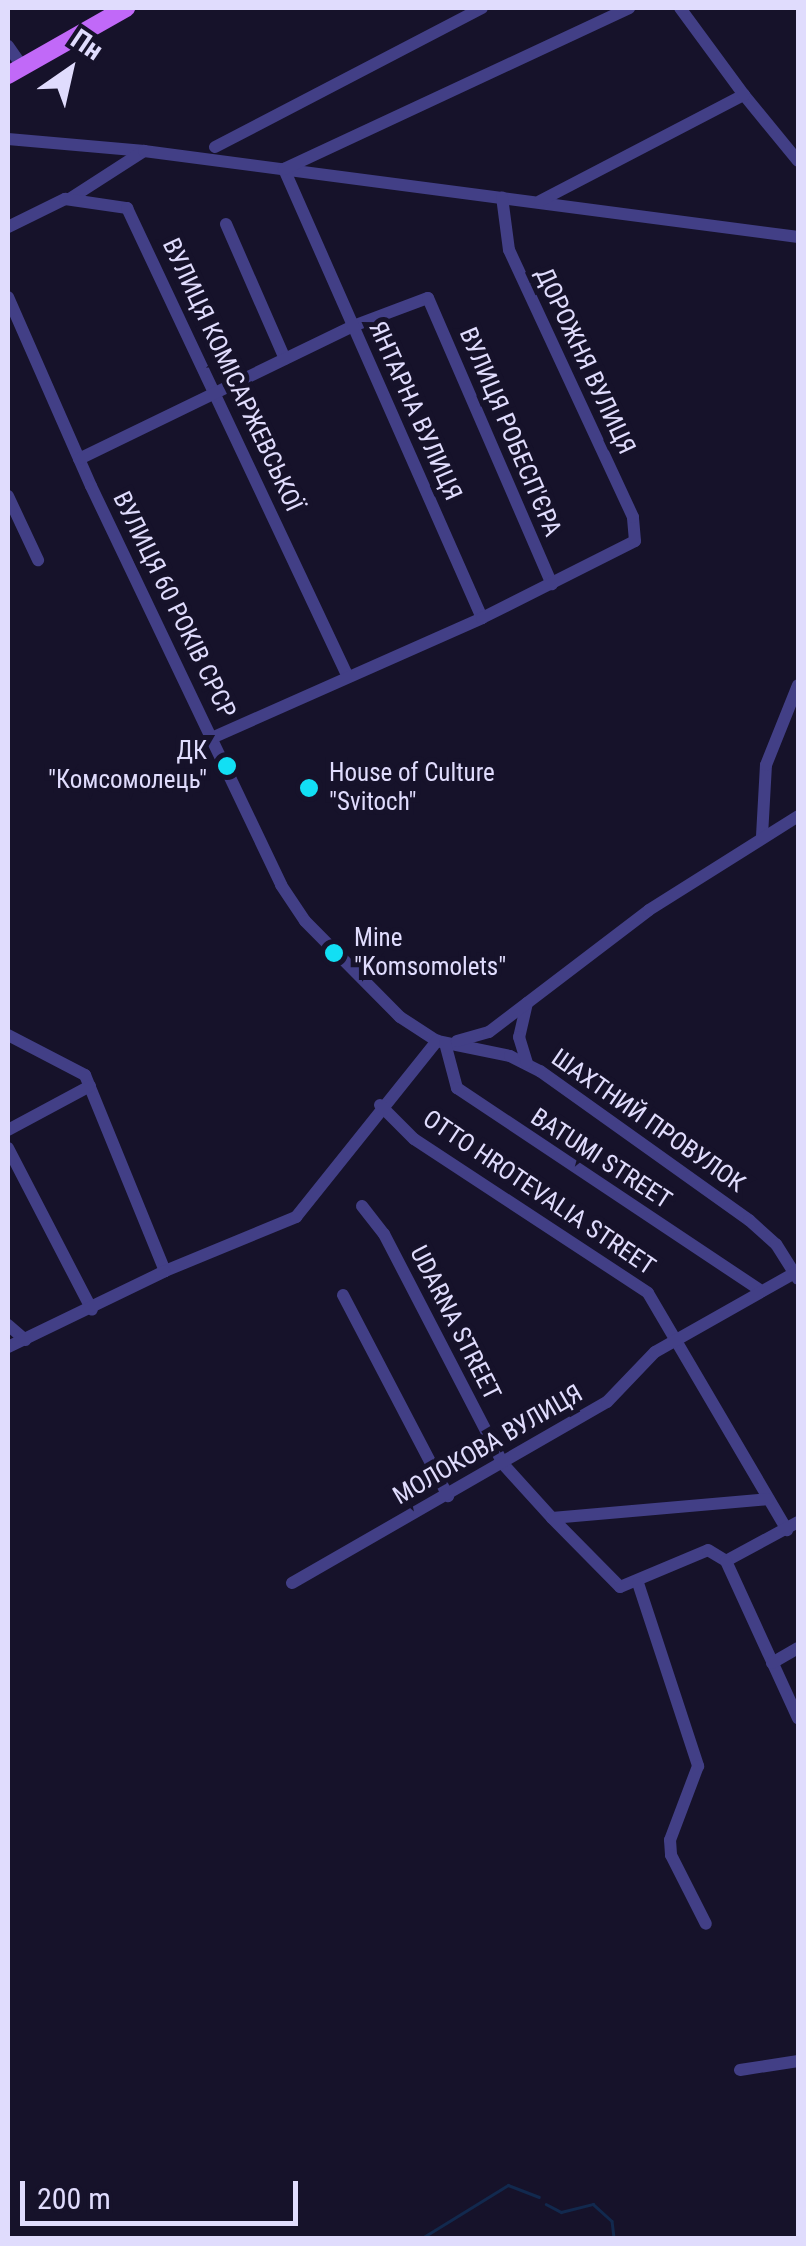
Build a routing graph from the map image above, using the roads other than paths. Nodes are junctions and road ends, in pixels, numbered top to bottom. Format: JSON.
{"nodes":[{"id":1,"x":126,"y":8,"type":"edge"},
{"id":2,"x":482,"y":8,"type":"edge"},
{"id":3,"x":629,"y":8,"type":"edge"},
{"id":4,"x":680,"y":8,"type":"edge"},
{"id":5,"x":8,"y":46,"type":"edge"},
{"id":6,"x":15,"y":70,"type":"edge"},
{"id":7,"x":740,"y":96,"type":"junction"},
{"id":8,"x":8,"y":138,"type":"edge"},
{"id":9,"x":215,"y":147,"type":"dead end"},
{"id":10,"x":144,"y":151,"type":"junction"},
{"id":11,"x":798,"y":162,"type":"edge"},
{"id":12,"x":284,"y":169,"type":"junction"},
{"id":13,"x":71,"y":198,"type":"junction"},
{"id":14,"x":502,"y":198,"type":"junction"},
{"id":15,"x":538,"y":202,"type":"junction"},
{"id":16,"x":226,"y":224,"type":"dead end"},
{"id":17,"x":8,"y":227,"type":"edge"},
{"id":18,"x":798,"y":237,"type":"edge"},
{"id":19,"x":8,"y":298,"type":"edge"},
{"id":20,"x":353,"y":326,"type":"junction"},
{"id":21,"x":285,"y":359,"type":"junction"},
{"id":22,"x":217,"y":391,"type":"junction"},
{"id":23,"x":79,"y":459,"type":"junction"},
{"id":24,"x":8,"y":496,"type":"edge"},
{"id":25,"x":38,"y":560,"type":"dead end"},
{"id":26,"x":552,"y":584,"type":"junction"},
{"id":27,"x":482,"y":618,"type":"junction"},
{"id":28,"x":348,"y":677,"type":"junction"},
{"id":29,"x":798,"y":685,"type":"edge"},
{"id":30,"x":214,"y":737,"type":"junction"},
{"id":31,"x":798,"y":816,"type":"edge"},
{"id":32,"x":762,"y":836,"type":"junction"},
{"id":33,"x":527,"y":1002,"type":"junction"},
{"id":34,"x":8,"y":1035,"type":"edge"},
{"id":35,"x":441,"y":1042,"type":"junction"},
{"id":36,"x":527,"y":1063,"type":"junction"},
{"id":37,"x":90,"y":1086,"type":"junction"},
{"id":38,"x":380,"y":1105,"type":"junction"},
{"id":39,"x":8,"y":1130,"type":"edge"},
{"id":40,"x":8,"y":1148,"type":"edge"},
{"id":41,"x":362,"y":1206,"type":"dead end"},
{"id":42,"x":165,"y":1271,"type":"junction"},
{"id":43,"x":797,"y":1274,"type":"edge"},
{"id":44,"x":762,"y":1292,"type":"junction"},
{"id":45,"x":343,"y":1295,"type":"dead end"},
{"id":46,"x":92,"y":1310,"type":"junction"},
{"id":47,"x":8,"y":1325,"type":"edge"},
{"id":48,"x":25,"y":1340,"type":"junction"},
{"id":49,"x":673,"y":1341,"type":"junction"},
{"id":50,"x":8,"y":1348,"type":"edge"},
{"id":51,"x":503,"y":1464,"type":"junction"},
{"id":52,"x":448,"y":1496,"type":"junction"},
{"id":53,"x":768,"y":1499,"type":"junction"},
{"id":54,"x":552,"y":1518,"type":"junction"},
{"id":55,"x":793,"y":1526,"type":"edge"},
{"id":56,"x":726,"y":1561,"type":"junction"},
{"id":57,"x":292,"y":1583,"type":"dead end"},
{"id":58,"x":638,"y":1584,"type":"junction"},
{"id":59,"x":798,"y":1648,"type":"edge"},
{"id":60,"x":772,"y":1663,"type":"junction"},
{"id":61,"x":798,"y":1718,"type":"edge"},
{"id":62,"x":706,"y":1924,"type":"dead end"},
{"id":63,"x":798,"y":2061,"type":"edge"},
{"id":64,"x":740,"y":2070,"type":"dead end"}],
"edges":[{"from":1,"to":6,"type":"main road"},
{"from":2,"to":9,"type":"street"},
{"from":3,"to":12,"type":"street"},
{"from":4,"to":7,"type":"street"},
{"from":5,"to":6,"type":"street"},
{"from":7,"to":11,"type":"street"},
{"from":7,"to":15,"type":"street"},
{"from":8,"to":10,"type":"street"},
{"from":10,"to":12,"type":"street"},
{"from":10,"to":13,"type":"street"},
{"from":12,"to":14,"type":"street"},
{"from":12,"to":20,"type":"street","name":"ЯНТАРНА ВУЛИЦЯ"},
{"from":13,"to":17,"type":"street"},
{"from":13,"to":22,"type":"street","name":"ВУЛИЦЯ КОМІСАРЖЕВСЬКОЇ"},
{"from":14,"to":15,"type":"street"},
{"from":14,"to":26,"type":"street","name":"ДОРОЖНЯ ВУЛИЦЯ"},
{"from":15,"to":18,"type":"street"},
{"from":16,"to":21,"type":"street"},
{"from":19,"to":23,"type":"street","name":"ВУЛИЦЯ 60 РОКІВ СРСР"},
{"from":20,"to":21,"type":"street"},
{"from":20,"to":26,"type":"street","name":"ВУЛИЦЯ РОБЕСП'ЄРА"},
{"from":20,"to":27,"type":"street","name":"ЯНТАРНА ВУЛИЦЯ"},
{"from":21,"to":22,"type":"street"},
{"from":22,"to":23,"type":"street"},
{"from":22,"to":28,"type":"street","name":"ВУЛИЦЯ КОМІСАРЖЕВСЬКОЇ"},
{"from":23,"to":30,"type":"street","name":"ВУЛИЦЯ 60 РОКІВ СРСР"},
{"from":24,"to":25,"type":"street"},
{"from":26,"to":27,"type":"street"},
{"from":27,"to":28,"type":"street"},
{"from":28,"to":30,"type":"street"},
{"from":29,"to":32,"type":"street"},
{"from":30,"to":35,"type":"street","name":"ВУЛИЦЯ 60 РОКІВ СРСР"},
{"from":31,"to":32,"type":"street"},
{"from":32,"to":33,"type":"street"},
{"from":33,"to":35,"type":"street"},
{"from":33,"to":36,"type":"street"},
{"from":34,"to":37,"type":"street"},
{"from":35,"to":36,"type":"street","name":"ШАХТНИЙ ПРОВУЛОК"},
{"from":35,"to":38,"type":"street"},
{"from":35,"to":44,"type":"street","name":"BATUMI STREET"},
{"from":36,"to":43,"type":"street","name":"ШАХТНИЙ ПРОВУЛОК"},
{"from":37,"to":39,"type":"street"},
{"from":37,"to":42,"type":"street"},
{"from":38,"to":42,"type":"street"},
{"from":38,"to":49,"type":"street","name":"OTTO HROTEVALIA STREET"},
{"from":40,"to":46,"type":"street"},
{"from":41,"to":51,"type":"street","name":"UDARNA STREET"},
{"from":42,"to":46,"type":"street"},
{"from":43,"to":44,"type":"street","name":"МОЛОКОВА ВУЛИЦЯ"},
{"from":44,"to":49,"type":"street","name":"МОЛОКОВА ВУЛИЦЯ"},
{"from":45,"to":52,"type":"street"},
{"from":46,"to":48,"type":"street"},
{"from":47,"to":48,"type":"street"},
{"from":48,"to":50,"type":"street"},
{"from":49,"to":51,"type":"street","name":"МОЛОКОВА ВУЛИЦЯ"},
{"from":49,"to":53,"type":"street","name":"OTTO HROTEVALIA STREET"},
{"from":51,"to":52,"type":"street","name":"МОЛОКОВА ВУЛИЦЯ"},
{"from":51,"to":54,"type":"street","name":"UDARNA STREET"},
{"from":52,"to":57,"type":"street","name":"МОЛОКОВА ВУЛИЦЯ"},
{"from":53,"to":54,"type":"street"},
{"from":53,"to":55,"type":"street","name":"OTTO HROTEVALIA STREET"},
{"from":54,"to":58,"type":"street","name":"UDARNA STREET"},
{"from":55,"to":56,"type":"street"},
{"from":56,"to":58,"type":"street"},
{"from":56,"to":60,"type":"street"},
{"from":58,"to":62,"type":"street"},
{"from":59,"to":60,"type":"street"},
{"from":60,"to":61,"type":"street"},
{"from":63,"to":64,"type":"street"}]}
